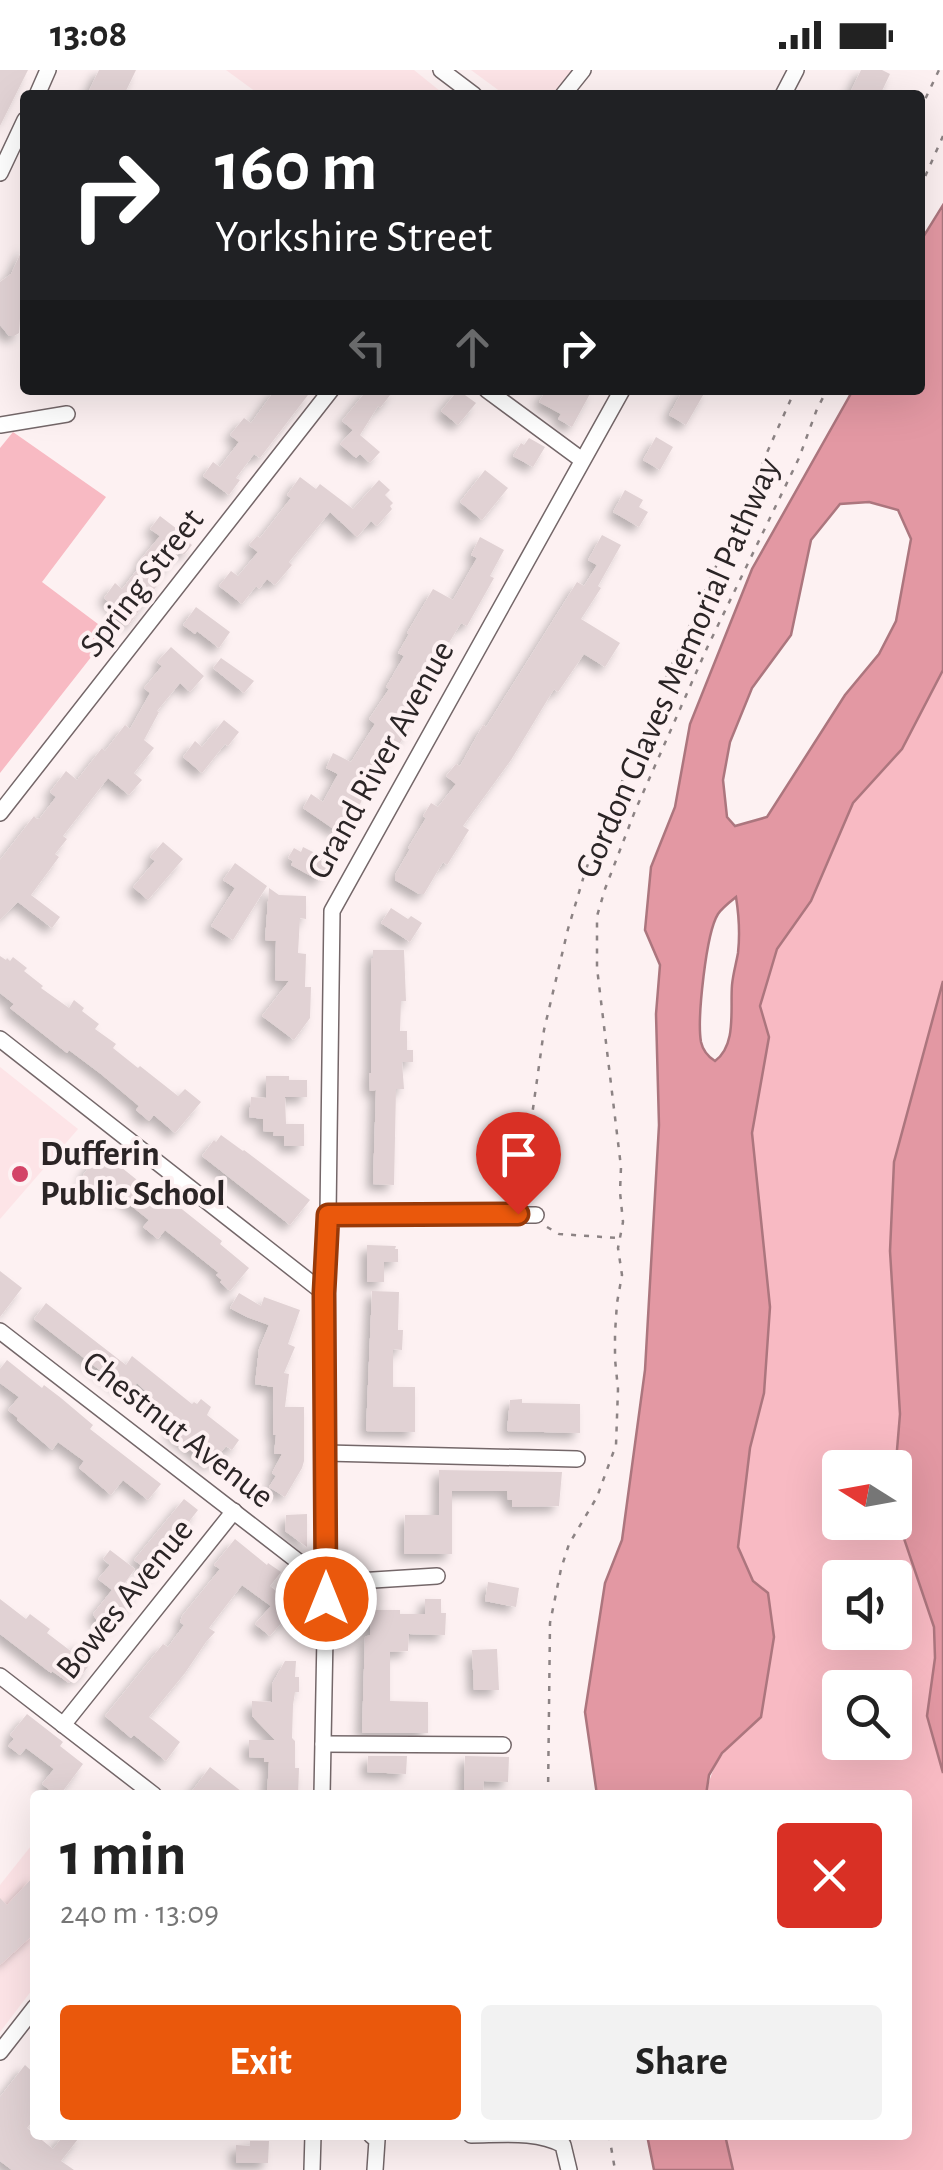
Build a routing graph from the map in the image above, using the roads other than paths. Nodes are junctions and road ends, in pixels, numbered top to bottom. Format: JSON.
{"nodes":[{"id":1,"x":440,"y":70,"type":"edge"},
{"id":2,"x":583,"y":70,"type":"edge"},
{"id":3,"x":467,"y":90,"type":"edge"},
{"id":4,"x":567,"y":90,"type":"edge"},
{"id":5,"x":20,"y":131,"type":"edge"},
{"id":6,"x":0,"y":173,"type":"edge"},
{"id":7,"x":327,"y":395,"type":"edge"},
{"id":8,"x":494,"y":395,"type":"edge"},
{"id":9,"x":619,"y":395,"type":"edge"},
{"id":10,"x":67,"y":414,"type":"dead end"},
{"id":11,"x":0,"y":425,"type":"edge"},
{"id":12,"x":582,"y":460,"type":"junction"},
{"id":13,"x":0,"y":813,"type":"edge"},
{"id":14,"x":0,"y":1039,"type":"edge"},
{"id":15,"x":328,"y":1215,"type":"junction"},
{"id":16,"x":536,"y":1215,"type":"road end"},
{"id":17,"x":324,"y":1293,"type":"junction"},
{"id":18,"x":0,"y":1332,"type":"edge"},
{"id":19,"x":326,"y":1453,"type":"junction"},
{"id":20,"x":577,"y":1459,"type":"dead end"},
{"id":21,"x":234,"y":1510,"type":"junction"},
{"id":22,"x":437,"y":1576,"type":"dead end"},
{"id":23,"x":326,"y":1583,"type":"junction"},
{"id":24,"x":1,"y":1680,"type":"edge"},
{"id":25,"x":63,"y":1725,"type":"junction"},
{"id":26,"x":323,"y":1744,"type":"junction"},
{"id":27,"x":502,"y":1745,"type":"dead end"},
{"id":28,"x":148,"y":1790,"type":"edge"},
{"id":29,"x":322,"y":1790,"type":"edge"},
{"id":30,"x":30,"y":2014,"type":"edge"},
{"id":31,"x":0,"y":2052,"type":"edge"},
{"id":32,"x":313,"y":2140,"type":"edge"},
{"id":33,"x":378,"y":2140,"type":"edge"},
{"id":34,"x":554,"y":2140,"type":"edge"},
{"id":35,"x":312,"y":2170,"type":"edge"},
{"id":36,"x":375,"y":2170,"type":"edge"},
{"id":37,"x":570,"y":2170,"type":"edge"}],
"edges":[{"from":1,"to":3,"type":"street"},
{"from":2,"to":4,"type":"street"},
{"from":5,"to":6,"type":"street"},
{"from":7,"to":13,"type":"street","name":"Spring Street"},
{"from":8,"to":12,"type":"street"},
{"from":9,"to":12,"type":"street","name":"Grand River Avenue"},
{"from":10,"to":11,"type":"street"},
{"from":12,"to":15,"type":"street","name":"Grand River Avenue"},
{"from":14,"to":17,"type":"street"},
{"from":15,"to":16,"type":"street"},
{"from":15,"to":17,"type":"street","name":"Grand River Avenue"},
{"from":17,"to":19,"type":"street","name":"Grand River Avenue"},
{"from":18,"to":21,"type":"street","name":"Chestnut Avenue"},
{"from":19,"to":20,"type":"street"},
{"from":19,"to":23,"type":"street","name":"Grand River Avenue"},
{"from":21,"to":23,"type":"street","name":"Chestnut Avenue"},
{"from":21,"to":25,"type":"street","name":"Bowes Avenue"},
{"from":22,"to":23,"type":"street"},
{"from":23,"to":26,"type":"street","name":"Grand River Avenue"},
{"from":24,"to":25,"type":"street"},
{"from":25,"to":28,"type":"street"},
{"from":26,"to":27,"type":"street"},
{"from":26,"to":29,"type":"street","name":"Grand River Avenue"},
{"from":30,"to":31,"type":"street"},
{"from":32,"to":35,"type":"street"},
{"from":33,"to":36,"type":"street"},
{"from":34,"to":37,"type":"street"}]}
